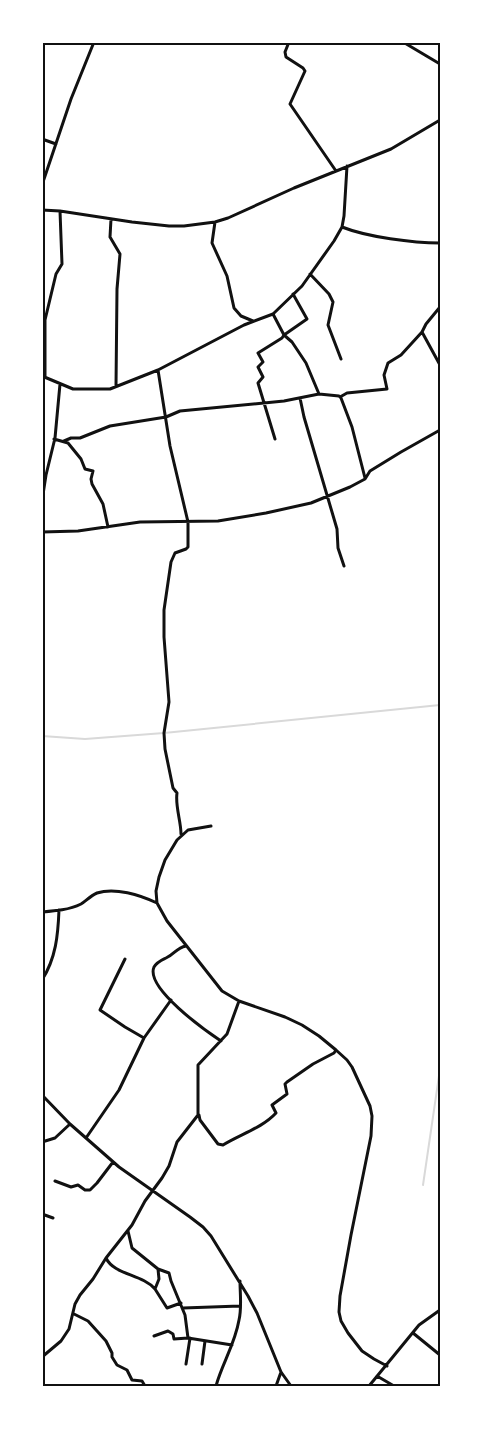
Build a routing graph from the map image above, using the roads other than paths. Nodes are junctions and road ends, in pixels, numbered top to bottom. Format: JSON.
{"nodes":[{"id":1,"x":94,"y":42,"type":"edge"},
{"id":2,"x":289,"y":42,"type":"edge"},
{"id":3,"x":404,"y":42,"type":"edge"},
{"id":4,"x":440,"y":64,"type":"edge"},
{"id":5,"x":440,"y":120,"type":"edge"},
{"id":6,"x":42,"y":139,"type":"edge"},
{"id":7,"x":56,"y":144,"type":"junction"},
{"id":8,"x":347,"y":166,"type":"junction"},
{"id":9,"x":336,"y":171,"type":"junction"},
{"id":10,"x":42,"y":185,"type":"edge"},
{"id":11,"x":42,"y":210,"type":"edge"},
{"id":12,"x":60,"y":211,"type":"junction"},
{"id":13,"x":111,"y":218,"type":"junction"},
{"id":14,"x":215,"y":222,"type":"junction"},
{"id":15,"x":342,"y":227,"type":"junction"},
{"id":16,"x":440,"y":243,"type":"edge"},
{"id":17,"x":310,"y":274,"type":"junction"},
{"id":18,"x":293,"y":294,"type":"junction"},
{"id":19,"x":440,"y":307,"type":"edge"},
{"id":20,"x":273,"y":314,"type":"junction"},
{"id":21,"x":254,"y":321,"type":"junction"},
{"id":22,"x":422,"y":332,"type":"junction"},
{"id":23,"x":284,"y":335,"type":"junction"},
{"id":24,"x":341,"y":359,"type":"dead end"},
{"id":25,"x":440,"y":365,"type":"edge"},
{"id":26,"x":158,"y":370,"type":"junction"},
{"id":27,"x":44,"y":376,"type":"edge"},
{"id":28,"x":60,"y":384,"type":"junction"},
{"id":29,"x":116,"y":386,"type":"junction"},
{"id":30,"x":319,"y":394,"type":"junction"},
{"id":31,"x":340,"y":397,"type":"junction"},
{"id":32,"x":300,"y":398,"type":"junction"},
{"id":33,"x":265,"y":403,"type":"junction"},
{"id":34,"x":166,"y":417,"type":"junction"},
{"id":35,"x":440,"y":430,"type":"edge"},
{"id":36,"x":54,"y":439,"type":"junction"},
{"id":37,"x":275,"y":439,"type":"dead end"},
{"id":38,"x":64,"y":441,"type":"junction"},
{"id":39,"x":365,"y":478,"type":"junction"},
{"id":40,"x":327,"y":496,"type":"junction"},
{"id":41,"x":42,"y":501,"type":"edge"},
{"id":42,"x":188,"y":522,"type":"junction"},
{"id":43,"x":108,"y":527,"type":"junction"},
{"id":44,"x":42,"y":532,"type":"edge"},
{"id":45,"x":344,"y":566,"type":"dead end"},
{"id":46,"x":211,"y":826,"type":"dead end"},
{"id":47,"x":181,"y":835,"type":"junction"},
{"id":48,"x":157,"y":903,"type":"junction"},
{"id":49,"x":59,"y":910,"type":"junction"},
{"id":50,"x":42,"y":912,"type":"edge"},
{"id":51,"x":186,"y":946,"type":"junction"},
{"id":52,"x":124,"y":959,"type":"dead end"},
{"id":53,"x":42,"y":980,"type":"edge"},
{"id":54,"x":171,"y":1000,"type":"junction"},
{"id":55,"x":239,"y":1001,"type":"junction"},
{"id":56,"x":144,"y":1038,"type":"junction"},
{"id":57,"x":221,"y":1041,"type":"junction"},
{"id":58,"x":336,"y":1050,"type":"junction"},
{"id":59,"x":42,"y":1095,"type":"edge"},
{"id":60,"x":198,"y":1115,"type":"junction"},
{"id":61,"x":70,"y":1124,"type":"junction"},
{"id":62,"x":86,"y":1138,"type":"junction"},
{"id":63,"x":42,"y":1142,"type":"edge"},
{"id":64,"x":113,"y":1162,"type":"junction"},
{"id":65,"x":55,"y":1181,"type":"dead end"},
{"id":66,"x":152,"y":1191,"type":"junction"},
{"id":67,"x":42,"y":1214,"type":"edge"},
{"id":68,"x":53,"y":1218,"type":"dead end"},
{"id":69,"x":128,"y":1231,"type":"junction"},
{"id":70,"x":106,"y":1258,"type":"junction"},
{"id":71,"x":158,"y":1269,"type":"junction"},
{"id":72,"x":240,"y":1280,"type":"junction"},
{"id":73,"x":154,"y":1289,"type":"junction"},
{"id":74,"x":181,"y":1303,"type":"junction"},
{"id":75,"x":240,"y":1306,"type":"junction"},
{"id":76,"x":183,"y":1308,"type":"junction"},
{"id":77,"x":440,"y":1310,"type":"edge"},
{"id":78,"x":74,"y":1314,"type":"junction"},
{"id":79,"x":413,"y":1333,"type":"junction"},
{"id":80,"x":154,"y":1336,"type":"dead end"},
{"id":81,"x":189,"y":1338,"type":"junction"},
{"id":82,"x":205,"y":1341,"type":"junction"},
{"id":83,"x":232,"y":1346,"type":"junction"},
{"id":84,"x":440,"y":1355,"type":"edge"},
{"id":85,"x":42,"y":1357,"type":"edge"},
{"id":86,"x":186,"y":1364,"type":"dead end"},
{"id":87,"x":202,"y":1364,"type":"dead end"},
{"id":88,"x":387,"y":1366,"type":"junction"},
{"id":89,"x":281,"y":1372,"type":"junction"},
{"id":90,"x":377,"y":1376,"type":"junction"},
{"id":91,"x":145,"y":1386,"type":"edge"},
{"id":92,"x":216,"y":1386,"type":"edge"},
{"id":93,"x":276,"y":1386,"type":"edge"},
{"id":94,"x":292,"y":1386,"type":"edge"},
{"id":95,"x":369,"y":1386,"type":"edge"},
{"id":96,"x":394,"y":1386,"type":"edge"}],
"edges":[{"from":1,"to":7,"type":"street"},
{"from":2,"to":9,"type":"street"},
{"from":3,"to":4,"type":"street"},
{"from":5,"to":8,"type":"street"},
{"from":6,"to":7,"type":"street"},
{"from":7,"to":10,"type":"street"},
{"from":8,"to":9,"type":"street"},
{"from":8,"to":15,"type":"street"},
{"from":9,"to":14,"type":"street"},
{"from":11,"to":12,"type":"street"},
{"from":12,"to":13,"type":"street"},
{"from":12,"to":27,"type":"street"},
{"from":13,"to":14,"type":"street"},
{"from":13,"to":29,"type":"street"},
{"from":14,"to":21,"type":"street"},
{"from":15,"to":16,"type":"street"},
{"from":15,"to":17,"type":"street"},
{"from":17,"to":18,"type":"street"},
{"from":17,"to":24,"type":"street"},
{"from":18,"to":20,"type":"street"},
{"from":18,"to":23,"type":"street"},
{"from":19,"to":22,"type":"street"},
{"from":20,"to":21,"type":"street"},
{"from":20,"to":23,"type":"street"},
{"from":21,"to":26,"type":"street"},
{"from":22,"to":25,"type":"street"},
{"from":22,"to":31,"type":"street"},
{"from":23,"to":30,"type":"street"},
{"from":23,"to":33,"type":"street"},
{"from":26,"to":29,"type":"street"},
{"from":26,"to":34,"type":"street"},
{"from":27,"to":28,"type":"street"},
{"from":28,"to":29,"type":"street"},
{"from":28,"to":36,"type":"street"},
{"from":30,"to":31,"type":"street"},
{"from":30,"to":32,"type":"street"},
{"from":31,"to":39,"type":"street"},
{"from":32,"to":33,"type":"street"},
{"from":32,"to":40,"type":"street"},
{"from":33,"to":34,"type":"street"},
{"from":33,"to":37,"type":"street"},
{"from":34,"to":38,"type":"street"},
{"from":34,"to":42,"type":"street"},
{"from":35,"to":39,"type":"street"},
{"from":36,"to":38,"type":"street"},
{"from":36,"to":41,"type":"street"},
{"from":38,"to":43,"type":"street"},
{"from":39,"to":40,"type":"street"},
{"from":40,"to":42,"type":"street"},
{"from":40,"to":45,"type":"street"},
{"from":42,"to":43,"type":"street"},
{"from":42,"to":47,"type":"street"},
{"from":43,"to":44,"type":"street"},
{"from":46,"to":47,"type":"street"},
{"from":47,"to":48,"type":"street"},
{"from":48,"to":49,"type":"street"},
{"from":48,"to":51,"type":"street"},
{"from":49,"to":50,"type":"street"},
{"from":49,"to":53,"type":"street"},
{"from":51,"to":54,"type":"street"},
{"from":51,"to":55,"type":"street"},
{"from":52,"to":56,"type":"street"},
{"from":54,"to":56,"type":"street"},
{"from":54,"to":57,"type":"street"},
{"from":55,"to":57,"type":"street"},
{"from":55,"to":58,"type":"street"},
{"from":56,"to":62,"type":"street"},
{"from":57,"to":60,"type":"street"},
{"from":58,"to":60,"type":"street"},
{"from":58,"to":88,"type":"street"},
{"from":59,"to":61,"type":"street"},
{"from":60,"to":66,"type":"street"},
{"from":61,"to":62,"type":"street"},
{"from":61,"to":63,"type":"street"},
{"from":62,"to":64,"type":"street"},
{"from":64,"to":65,"type":"street"},
{"from":64,"to":66,"type":"street"},
{"from":66,"to":69,"type":"street"},
{"from":66,"to":72,"type":"street"},
{"from":67,"to":68,"type":"street"},
{"from":69,"to":70,"type":"street"},
{"from":69,"to":71,"type":"street"},
{"from":70,"to":73,"type":"street"},
{"from":70,"to":78,"type":"street"},
{"from":71,"to":73,"type":"street"},
{"from":71,"to":74,"type":"street"},
{"from":72,"to":75,"type":"street"},
{"from":72,"to":89,"type":"street"},
{"from":73,"to":74,"type":"street"},
{"from":74,"to":76,"type":"street"},
{"from":75,"to":76,"type":"street"},
{"from":75,"to":83,"type":"street"},
{"from":76,"to":81,"type":"street"},
{"from":77,"to":79,"type":"street"},
{"from":78,"to":85,"type":"street"},
{"from":78,"to":91,"type":"street"},
{"from":79,"to":84,"type":"street"},
{"from":79,"to":88,"type":"street"},
{"from":80,"to":81,"type":"street"},
{"from":81,"to":82,"type":"street"},
{"from":81,"to":86,"type":"street"},
{"from":82,"to":83,"type":"street"},
{"from":82,"to":87,"type":"street"},
{"from":83,"to":92,"type":"street"},
{"from":88,"to":90,"type":"street"},
{"from":89,"to":93,"type":"street"},
{"from":89,"to":94,"type":"street"},
{"from":90,"to":95,"type":"street"},
{"from":90,"to":96,"type":"street"}]}
